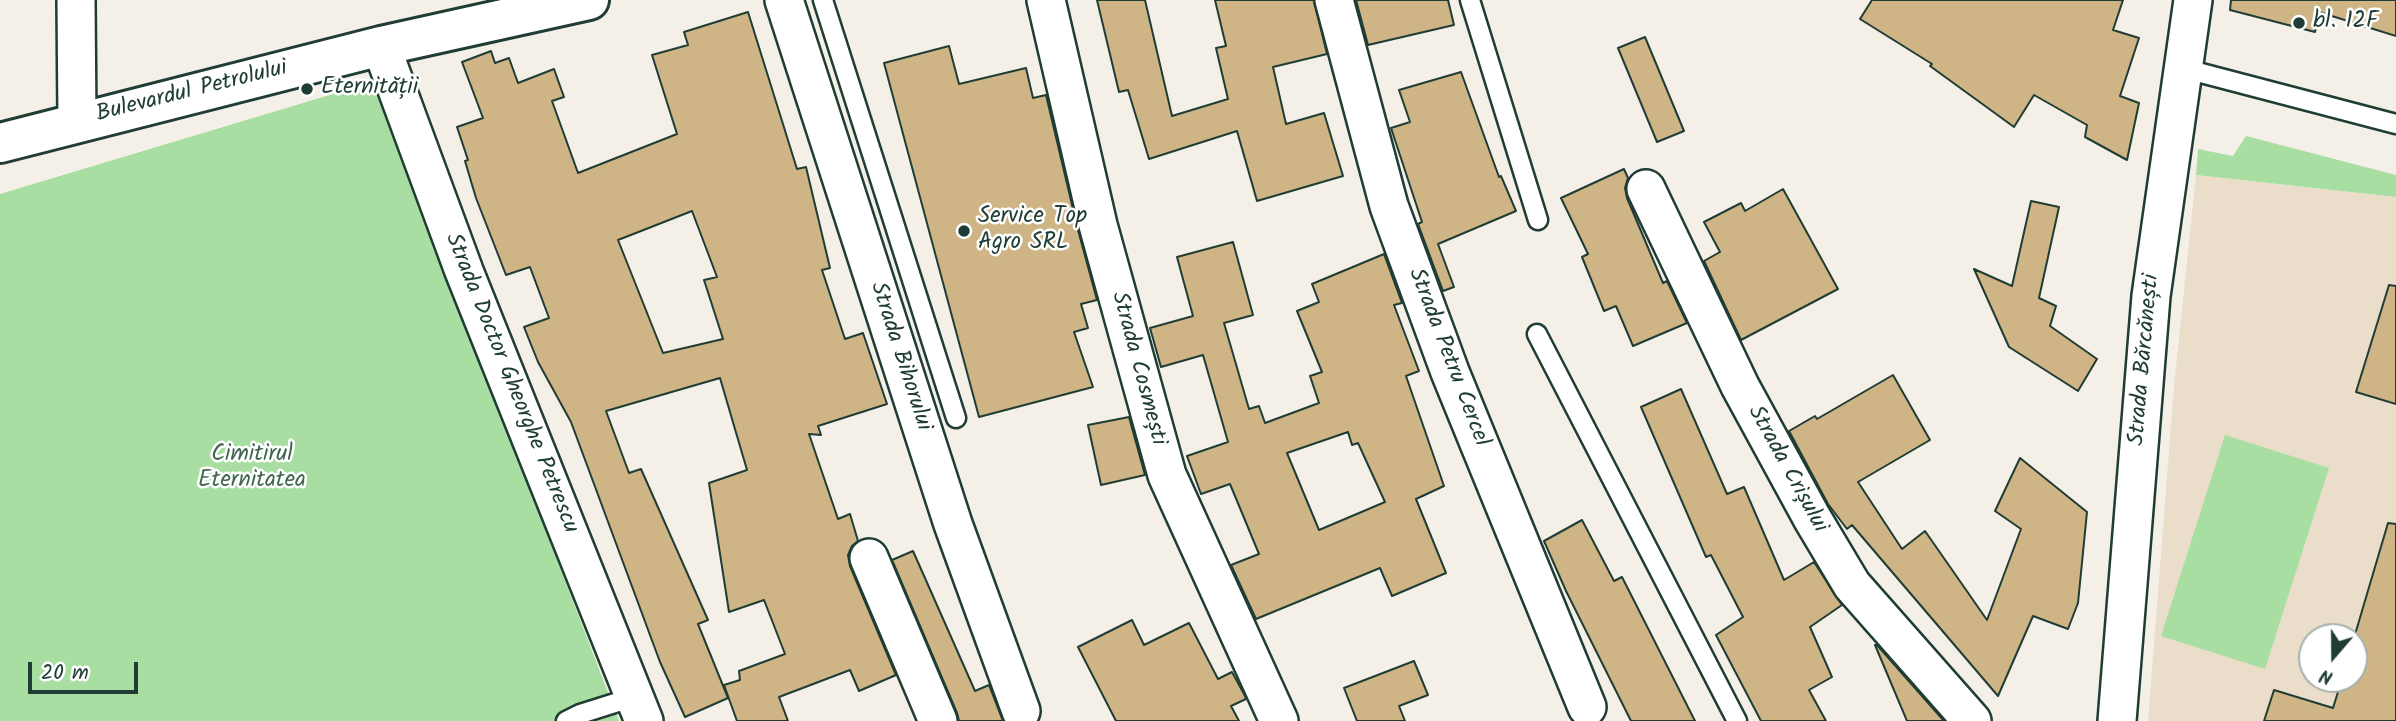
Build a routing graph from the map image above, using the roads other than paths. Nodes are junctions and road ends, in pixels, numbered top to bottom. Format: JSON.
{"nodes":[{"id":1,"x":76,"y":0,"type":"edge"},
{"id":2,"x":785,"y":0,"type":"edge"},
{"id":3,"x":822,"y":0,"type":"edge"},
{"id":4,"x":1046,"y":0,"type":"edge"},
{"id":5,"x":1334,"y":0,"type":"edge"},
{"id":6,"x":1470,"y":0,"type":"edge"},
{"id":7,"x":2193,"y":0,"type":"edge"},
{"id":8,"x":574,"y":2,"type":"edge"},
{"id":9,"x":381,"y":46,"type":"junction"},
{"id":10,"x":2182,"y":68,"type":"junction"},
{"id":11,"x":77,"y":122,"type":"junction"},
{"id":12,"x":2396,"y":124,"type":"edge"},
{"id":13,"x":0,"y":143,"type":"edge"},
{"id":14,"x":1646,"y":189,"type":"dead end"},
{"id":15,"x":1538,"y":220,"type":"dead end"},
{"id":16,"x":1537,"y":334,"type":"dead end"},
{"id":17,"x":956,"y":418,"type":"dead end"},
{"id":18,"x":869,"y":558,"type":"dead end"},
{"id":19,"x":1587,"y":707,"type":"dead end"},
{"id":20,"x":639,"y":709,"type":"edge"},
{"id":21,"x":1021,"y":711,"type":"dead end"},
{"id":22,"x":566,"y":721,"type":"edge"},
{"id":23,"x":938,"y":721,"type":"edge"},
{"id":24,"x":1279,"y":721,"type":"edge"},
{"id":25,"x":1737,"y":721,"type":"edge"},
{"id":26,"x":1972,"y":721,"type":"edge"},
{"id":27,"x":2117,"y":721,"type":"edge"}],
"edges":[{"from":1,"to":11,"type":"street"},
{"from":2,"to":21,"type":"street","name":"Strada Bihorului"},
{"from":3,"to":17,"type":"lane"},
{"from":4,"to":24,"type":"street","name":"Strada Cosmești"},
{"from":5,"to":19,"type":"street","name":"Strada Petru Cercel"},
{"from":6,"to":15,"type":"lane"},
{"from":7,"to":10,"type":"street","name":"Strada Bărcănești"},
{"from":8,"to":9,"type":"street","name":"Bulevardul Petrolului"},
{"from":9,"to":11,"type":"street","name":"Bulevardul Petrolului"},
{"from":9,"to":20,"type":"street","name":"Strada Doctor Gheorghe Petrescu"},
{"from":10,"to":12,"type":"lane"},
{"from":10,"to":27,"type":"street","name":"Strada Bărcănești"},
{"from":11,"to":13,"type":"street","name":"Bulevardul Petrolului"},
{"from":14,"to":26,"type":"street","name":"Strada Crișului"},
{"from":16,"to":25,"type":"lane"},
{"from":18,"to":23,"type":"street"},
{"from":20,"to":22,"type":"lane"}]}
